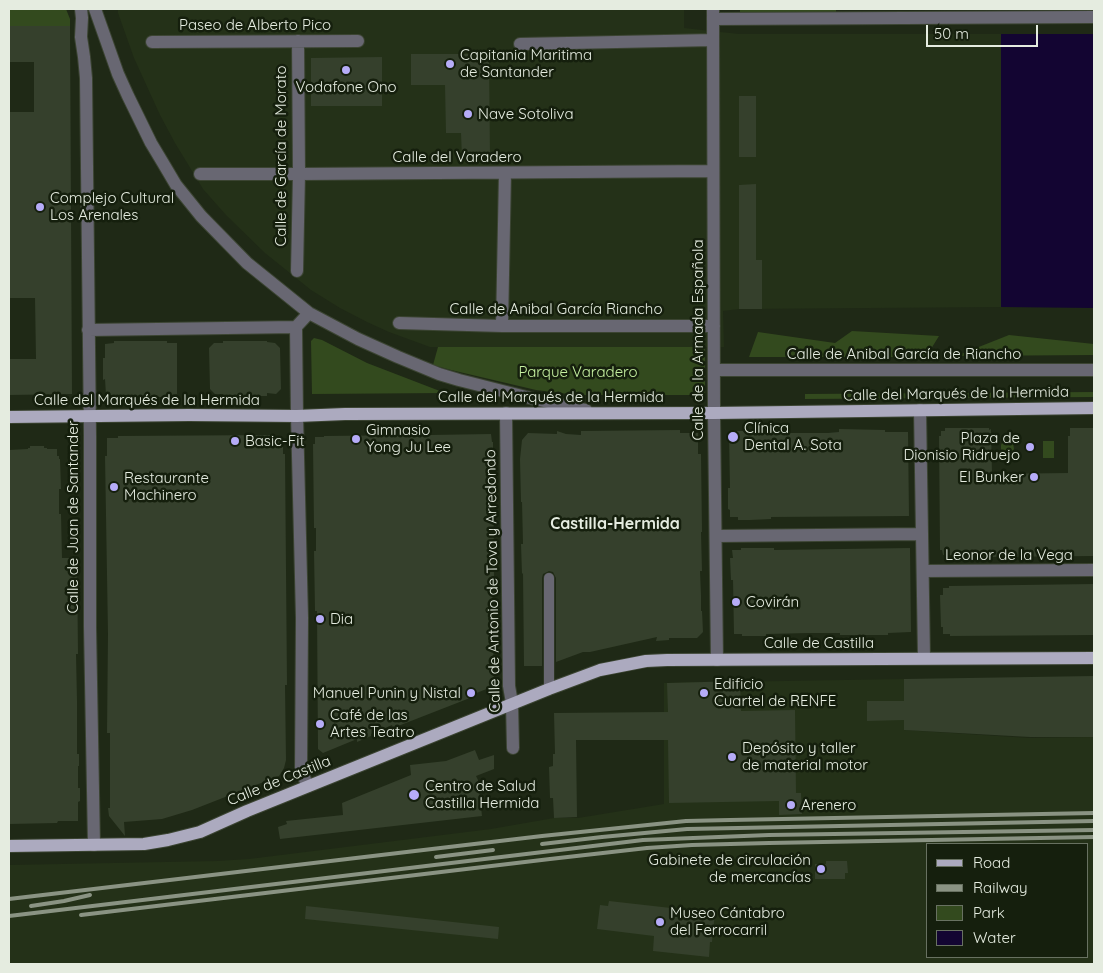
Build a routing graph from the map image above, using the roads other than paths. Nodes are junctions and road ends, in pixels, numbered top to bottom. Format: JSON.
{"nodes":[{"id":1,"x":81,"y":9,"type":"edge"},
{"id":2,"x":95,"y":9,"type":"edge"},
{"id":3,"x":713,"y":14,"type":"edge"},
{"id":4,"x":985,"y":14,"type":"edge"},
{"id":5,"x":1094,"y":17,"type":"edge"},
{"id":6,"x":713,"y":40,"type":"junction"},
{"id":7,"x":298,"y":41,"type":"junction"},
{"id":8,"x":358,"y":41,"type":"dead end"},
{"id":9,"x":152,"y":42,"type":"dead end"},
{"id":10,"x":520,"y":44,"type":"dead end"},
{"id":11,"x":713,"y":171,"type":"junction"},
{"id":12,"x":505,"y":172,"type":"junction"},
{"id":13,"x":200,"y":174,"type":"dead end"},
{"id":14,"x":299,"y":174,"type":"junction"},
{"id":15,"x":297,"y":271,"type":"dead end"},
{"id":16,"x":309,"y":313,"type":"junction"},
{"id":17,"x":399,"y":323,"type":"dead end"},
{"id":18,"x":502,"y":326,"type":"junction"},
{"id":19,"x":714,"y":326,"type":"junction"},
{"id":20,"x":296,"y":327,"type":"junction"},
{"id":21,"x":88,"y":330,"type":"junction"},
{"id":22,"x":714,"y":370,"type":"junction"},
{"id":23,"x":1094,"y":370,"type":"edge"},
{"id":24,"x":1094,"y":408,"type":"edge"},
{"id":25,"x":920,"y":410,"type":"junction"},
{"id":26,"x":596,"y":412,"type":"junction"},
{"id":27,"x":506,"y":413,"type":"junction"},
{"id":28,"x":714,"y":413,"type":"junction"},
{"id":29,"x":90,"y":416,"type":"junction"},
{"id":30,"x":297,"y":416,"type":"junction"},
{"id":31,"x":9,"y":417,"type":"edge"},
{"id":32,"x":922,"y":534,"type":"junction"},
{"id":33,"x":716,"y":536,"type":"junction"},
{"id":34,"x":1094,"y":570,"type":"edge"},
{"id":35,"x":923,"y":571,"type":"junction"},
{"id":36,"x":549,"y":578,"type":"dead end"},
{"id":37,"x":924,"y":658,"type":"junction"},
{"id":38,"x":1094,"y":658,"type":"edge"},
{"id":39,"x":717,"y":660,"type":"junction"},
{"id":40,"x":549,"y":689,"type":"junction"},
{"id":41,"x":512,"y":703,"type":"junction"},
{"id":42,"x":513,"y":748,"type":"dead end"},
{"id":43,"x":308,"y":786,"type":"junction"},
{"id":44,"x":94,"y":845,"type":"junction"},
{"id":45,"x":9,"y":846,"type":"edge"}],
"edges":[{"from":1,"to":21,"type":"street","name":"Calle de Juan de Santander"},
{"from":2,"to":16,"type":"street"},
{"from":3,"to":4,"type":"street"},
{"from":3,"to":6,"type":"street","name":"Calle de la Armada Española"},
{"from":4,"to":5,"type":"street"},
{"from":6,"to":10,"type":"street"},
{"from":6,"to":11,"type":"street","name":"Calle de la Armada Española"},
{"from":7,"to":8,"type":"street","name":"Paseo de Alberto Pico"},
{"from":7,"to":9,"type":"street","name":"Paseo de Alberto Pico"},
{"from":7,"to":14,"type":"street","name":"Calle de García de Morato"},
{"from":11,"to":12,"type":"street","name":"Calle del Varadero"},
{"from":11,"to":19,"type":"street","name":"Calle de la Armada Española"},
{"from":12,"to":14,"type":"street","name":"Calle del Varadero"},
{"from":12,"to":18,"type":"street"},
{"from":13,"to":14,"type":"street","name":"Calle del Varadero"},
{"from":14,"to":15,"type":"street","name":"Calle de García de Morato"},
{"from":16,"to":20,"type":"street"},
{"from":16,"to":26,"type":"street"},
{"from":17,"to":18,"type":"street","name":"Calle de Anibal García Riancho"},
{"from":18,"to":19,"type":"street","name":"Calle de Anibal García Riancho"},
{"from":19,"to":22,"type":"street","name":"Calle de la Armada Española"},
{"from":20,"to":21,"type":"street"},
{"from":20,"to":30,"type":"street"},
{"from":21,"to":29,"type":"street","name":"Calle de Juan de Santander"},
{"from":22,"to":23,"type":"street","name":"Calle de Anibal García de Riancho"},
{"from":22,"to":28,"type":"street","name":"Calle de la Armada Española"},
{"from":24,"to":25,"type":"main road","name":"Calle del Marqués de la Hermida"},
{"from":25,"to":28,"type":"main road","name":"Calle del Marqués de la Hermida"},
{"from":25,"to":32,"type":"street"},
{"from":26,"to":27,"type":"main road","name":"Calle del Marqués de la Hermida"},
{"from":26,"to":28,"type":"main road","name":"Calle del Marqués de la Hermida"},
{"from":27,"to":30,"type":"main road","name":"Calle del Marqués de la Hermida"},
{"from":27,"to":41,"type":"street","name":"Calle de Antonio de Tova y Arredondo"},
{"from":28,"to":33,"type":"street","name":"Calle de la Armada Española"},
{"from":29,"to":30,"type":"main road","name":"Calle del Marqués de la Hermida"},
{"from":29,"to":31,"type":"main road","name":"Calle del Marqués de la Hermida"},
{"from":29,"to":44,"type":"street","name":"Calle de Juan de Santander"},
{"from":30,"to":43,"type":"street"},
{"from":32,"to":33,"type":"street"},
{"from":32,"to":35,"type":"street"},
{"from":33,"to":39,"type":"street","name":"Calle de la Armada Española"},
{"from":34,"to":35,"type":"street","name":"Leonor de la Vega"},
{"from":35,"to":37,"type":"street"},
{"from":36,"to":40,"type":"street"},
{"from":37,"to":38,"type":"main road","name":"Calle de Castilla"},
{"from":37,"to":39,"type":"main road","name":"Calle de Castilla"},
{"from":39,"to":40,"type":"main road","name":"Calle de Castilla"},
{"from":40,"to":41,"type":"main road","name":"Calle de Castilla"},
{"from":41,"to":42,"type":"street","name":"Calle de Antonio de Tova y Arredondo"},
{"from":41,"to":43,"type":"main road","name":"Calle de Castilla"},
{"from":43,"to":44,"type":"main road","name":"Calle de Castilla"},
{"from":44,"to":45,"type":"main road","name":"Calle de Castilla"}]}
